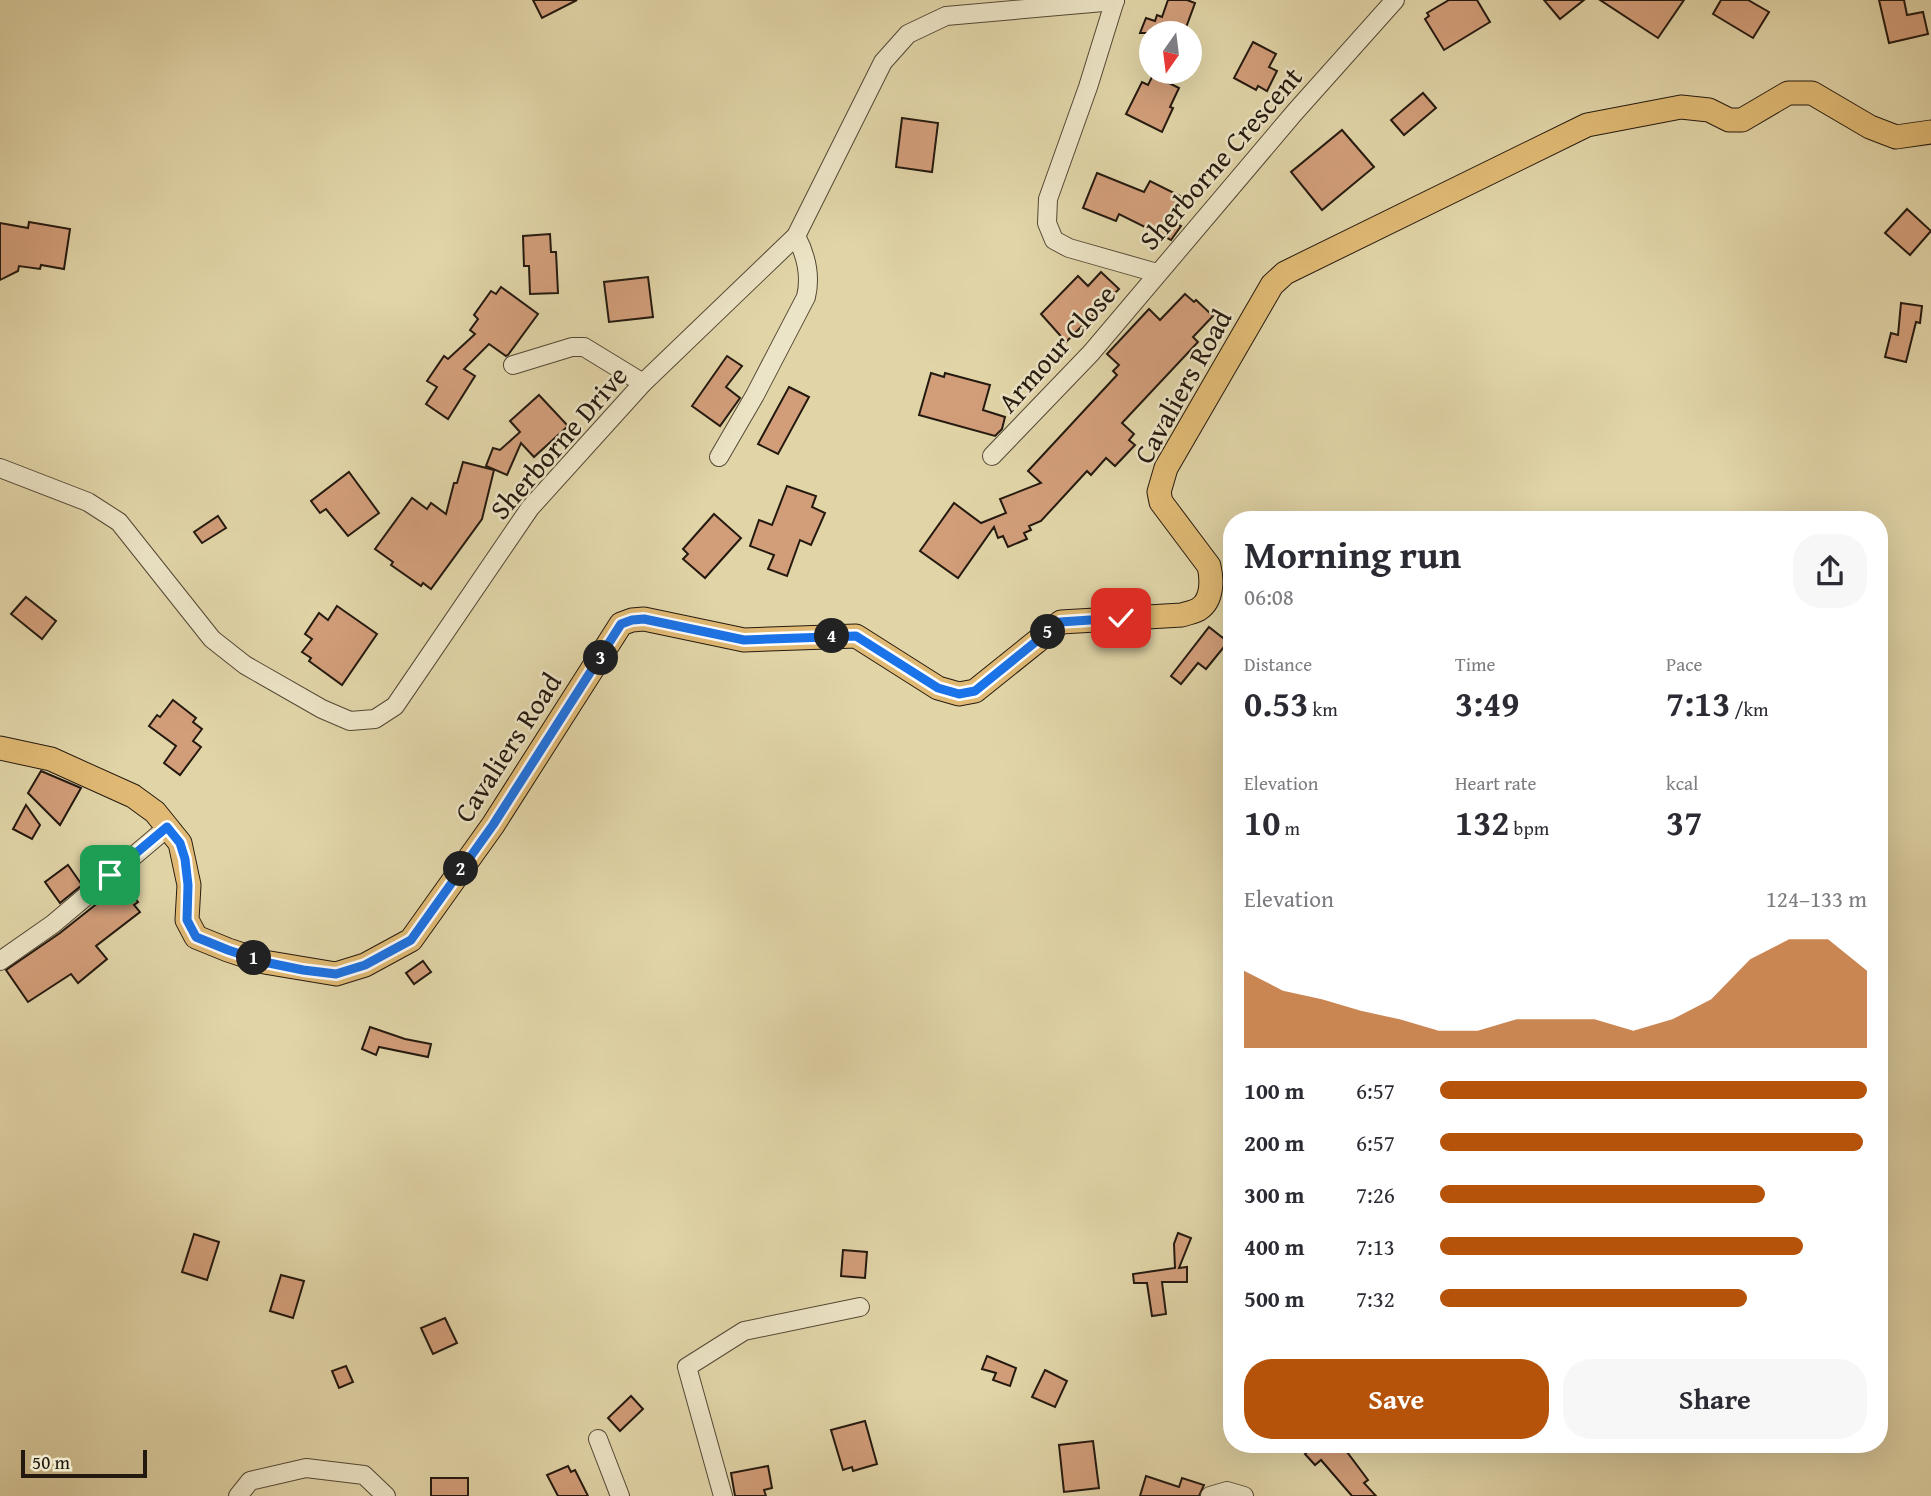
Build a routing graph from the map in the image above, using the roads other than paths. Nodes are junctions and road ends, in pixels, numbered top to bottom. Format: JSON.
{"nodes":[{"id":1,"x":1395,"y":0,"type":"edge"},
{"id":2,"x":1115,"y":1,"type":"edge"},
{"id":3,"x":1931,"y":132,"type":"edge"},
{"id":4,"x":796,"y":236,"type":"junction"},
{"id":5,"x":1157,"y":273,"type":"junction"},
{"id":6,"x":513,"y":365,"type":"dead end"},
{"id":7,"x":643,"y":383,"type":"junction"},
{"id":8,"x":992,"y":456,"type":"dead end"},
{"id":9,"x":719,"y":457,"type":"dead end"},
{"id":10,"x":0,"y":468,"type":"edge"},
{"id":11,"x":0,"y":748,"type":"edge"},
{"id":12,"x":167,"y":827,"type":"junction"},
{"id":13,"x":0,"y":961,"type":"edge"},
{"id":14,"x":860,"y":1307,"type":"dead end"},
{"id":15,"x":598,"y":1439,"type":"dead end"},
{"id":16,"x":238,"y":1496,"type":"edge"},
{"id":17,"x":386,"y":1496,"type":"edge"},
{"id":18,"x":620,"y":1496,"type":"edge"},
{"id":19,"x":723,"y":1496,"type":"edge"},
{"id":20,"x":1210,"y":1496,"type":"edge"},
{"id":21,"x":1244,"y":1496,"type":"edge"}],
"edges":[{"from":1,"to":5,"type":"street","name":"Sherborne Crescent"},
{"from":2,"to":4,"type":"street","name":"Sherborne Drive"},
{"from":2,"to":5,"type":"street","name":"Sherborne Crescent"},
{"from":3,"to":12,"type":"main road","name":"Cavaliers Road"},
{"from":4,"to":7,"type":"street","name":"Sherborne Drive"},
{"from":4,"to":9,"type":"street"},
{"from":5,"to":8,"type":"street","name":"Armour Close"},
{"from":6,"to":7,"type":"street"},
{"from":7,"to":10,"type":"street","name":"Sherborne Drive"},
{"from":11,"to":12,"type":"main road","name":"Cavaliers Road"},
{"from":12,"to":13,"type":"street"},
{"from":14,"to":19,"type":"street"},
{"from":15,"to":18,"type":"street"},
{"from":16,"to":17,"type":"street"},
{"from":20,"to":21,"type":"street"}]}
